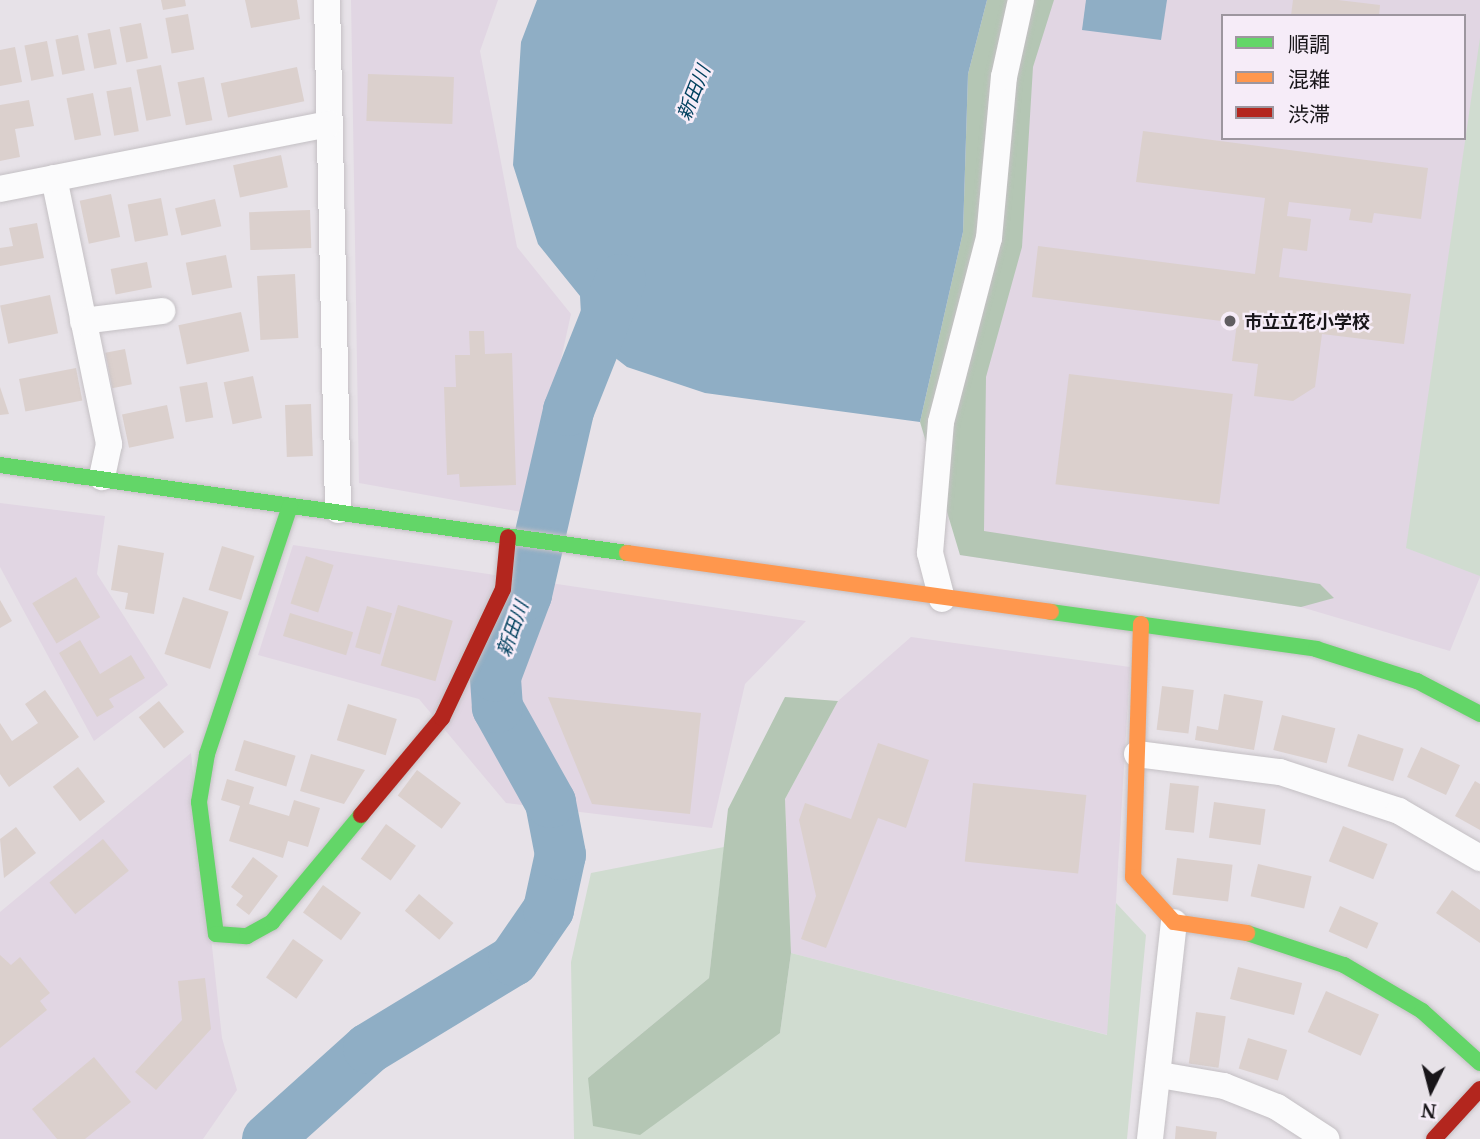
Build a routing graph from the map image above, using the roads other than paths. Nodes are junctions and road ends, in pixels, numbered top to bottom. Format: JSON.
{"nodes":[{"id":1,"x":327,"y":0,"type":"edge"},
{"id":2,"x":1021,"y":0,"type":"edge"},
{"id":3,"x":329,"y":124,"type":"junction"},
{"id":4,"x":54,"y":178,"type":"junction"},
{"id":5,"x":0,"y":189,"type":"edge"},
{"id":6,"x":162,"y":311,"type":"dead end"},
{"id":7,"x":83,"y":321,"type":"junction"},
{"id":8,"x":0,"y":465,"type":"edge"},
{"id":9,"x":102,"y":477,"type":"junction"},
{"id":10,"x":290,"y":506,"type":"junction"},
{"id":11,"x":338,"y":510,"type":"junction"},
{"id":12,"x":508,"y":537,"type":"junction"},
{"id":13,"x":942,"y":599,"type":"junction"},
{"id":14,"x":1141,"y":624,"type":"junction"},
{"id":15,"x":1480,"y":714,"type":"edge"},
{"id":16,"x":1137,"y":754,"type":"junction"},
{"id":17,"x":1480,"y":858,"type":"edge"},
{"id":18,"x":1174,"y":922,"type":"junction"},
{"id":19,"x":1480,"y":1063,"type":"edge"},
{"id":20,"x":1160,"y":1075,"type":"junction"},
{"id":21,"x":1480,"y":1089,"type":"edge"},
{"id":22,"x":1150,"y":1139,"type":"edge"},
{"id":23,"x":1326,"y":1139,"type":"edge"},
{"id":24,"x":1434,"y":1139,"type":"edge"}],
"edges":[{"from":1,"to":3,"type":"street"},
{"from":2,"to":13,"type":"street"},
{"from":3,"to":4,"type":"street"},
{"from":3,"to":11,"type":"street"},
{"from":4,"to":5,"type":"street"},
{"from":4,"to":7,"type":"street"},
{"from":6,"to":7,"type":"street"},
{"from":7,"to":9,"type":"street"},
{"from":8,"to":9,"type":"street"},
{"from":9,"to":10,"type":"street"},
{"from":10,"to":11,"type":"street"},
{"from":10,"to":12,"type":"street"},
{"from":11,"to":12,"type":"street"},
{"from":12,"to":13,"type":"street"},
{"from":13,"to":14,"type":"street"},
{"from":14,"to":15,"type":"street"},
{"from":14,"to":16,"type":"street"},
{"from":16,"to":17,"type":"street"},
{"from":16,"to":18,"type":"street"},
{"from":18,"to":19,"type":"street"},
{"from":18,"to":20,"type":"street"},
{"from":20,"to":22,"type":"street"},
{"from":20,"to":23,"type":"street"},
{"from":21,"to":24,"type":"street"}]}
